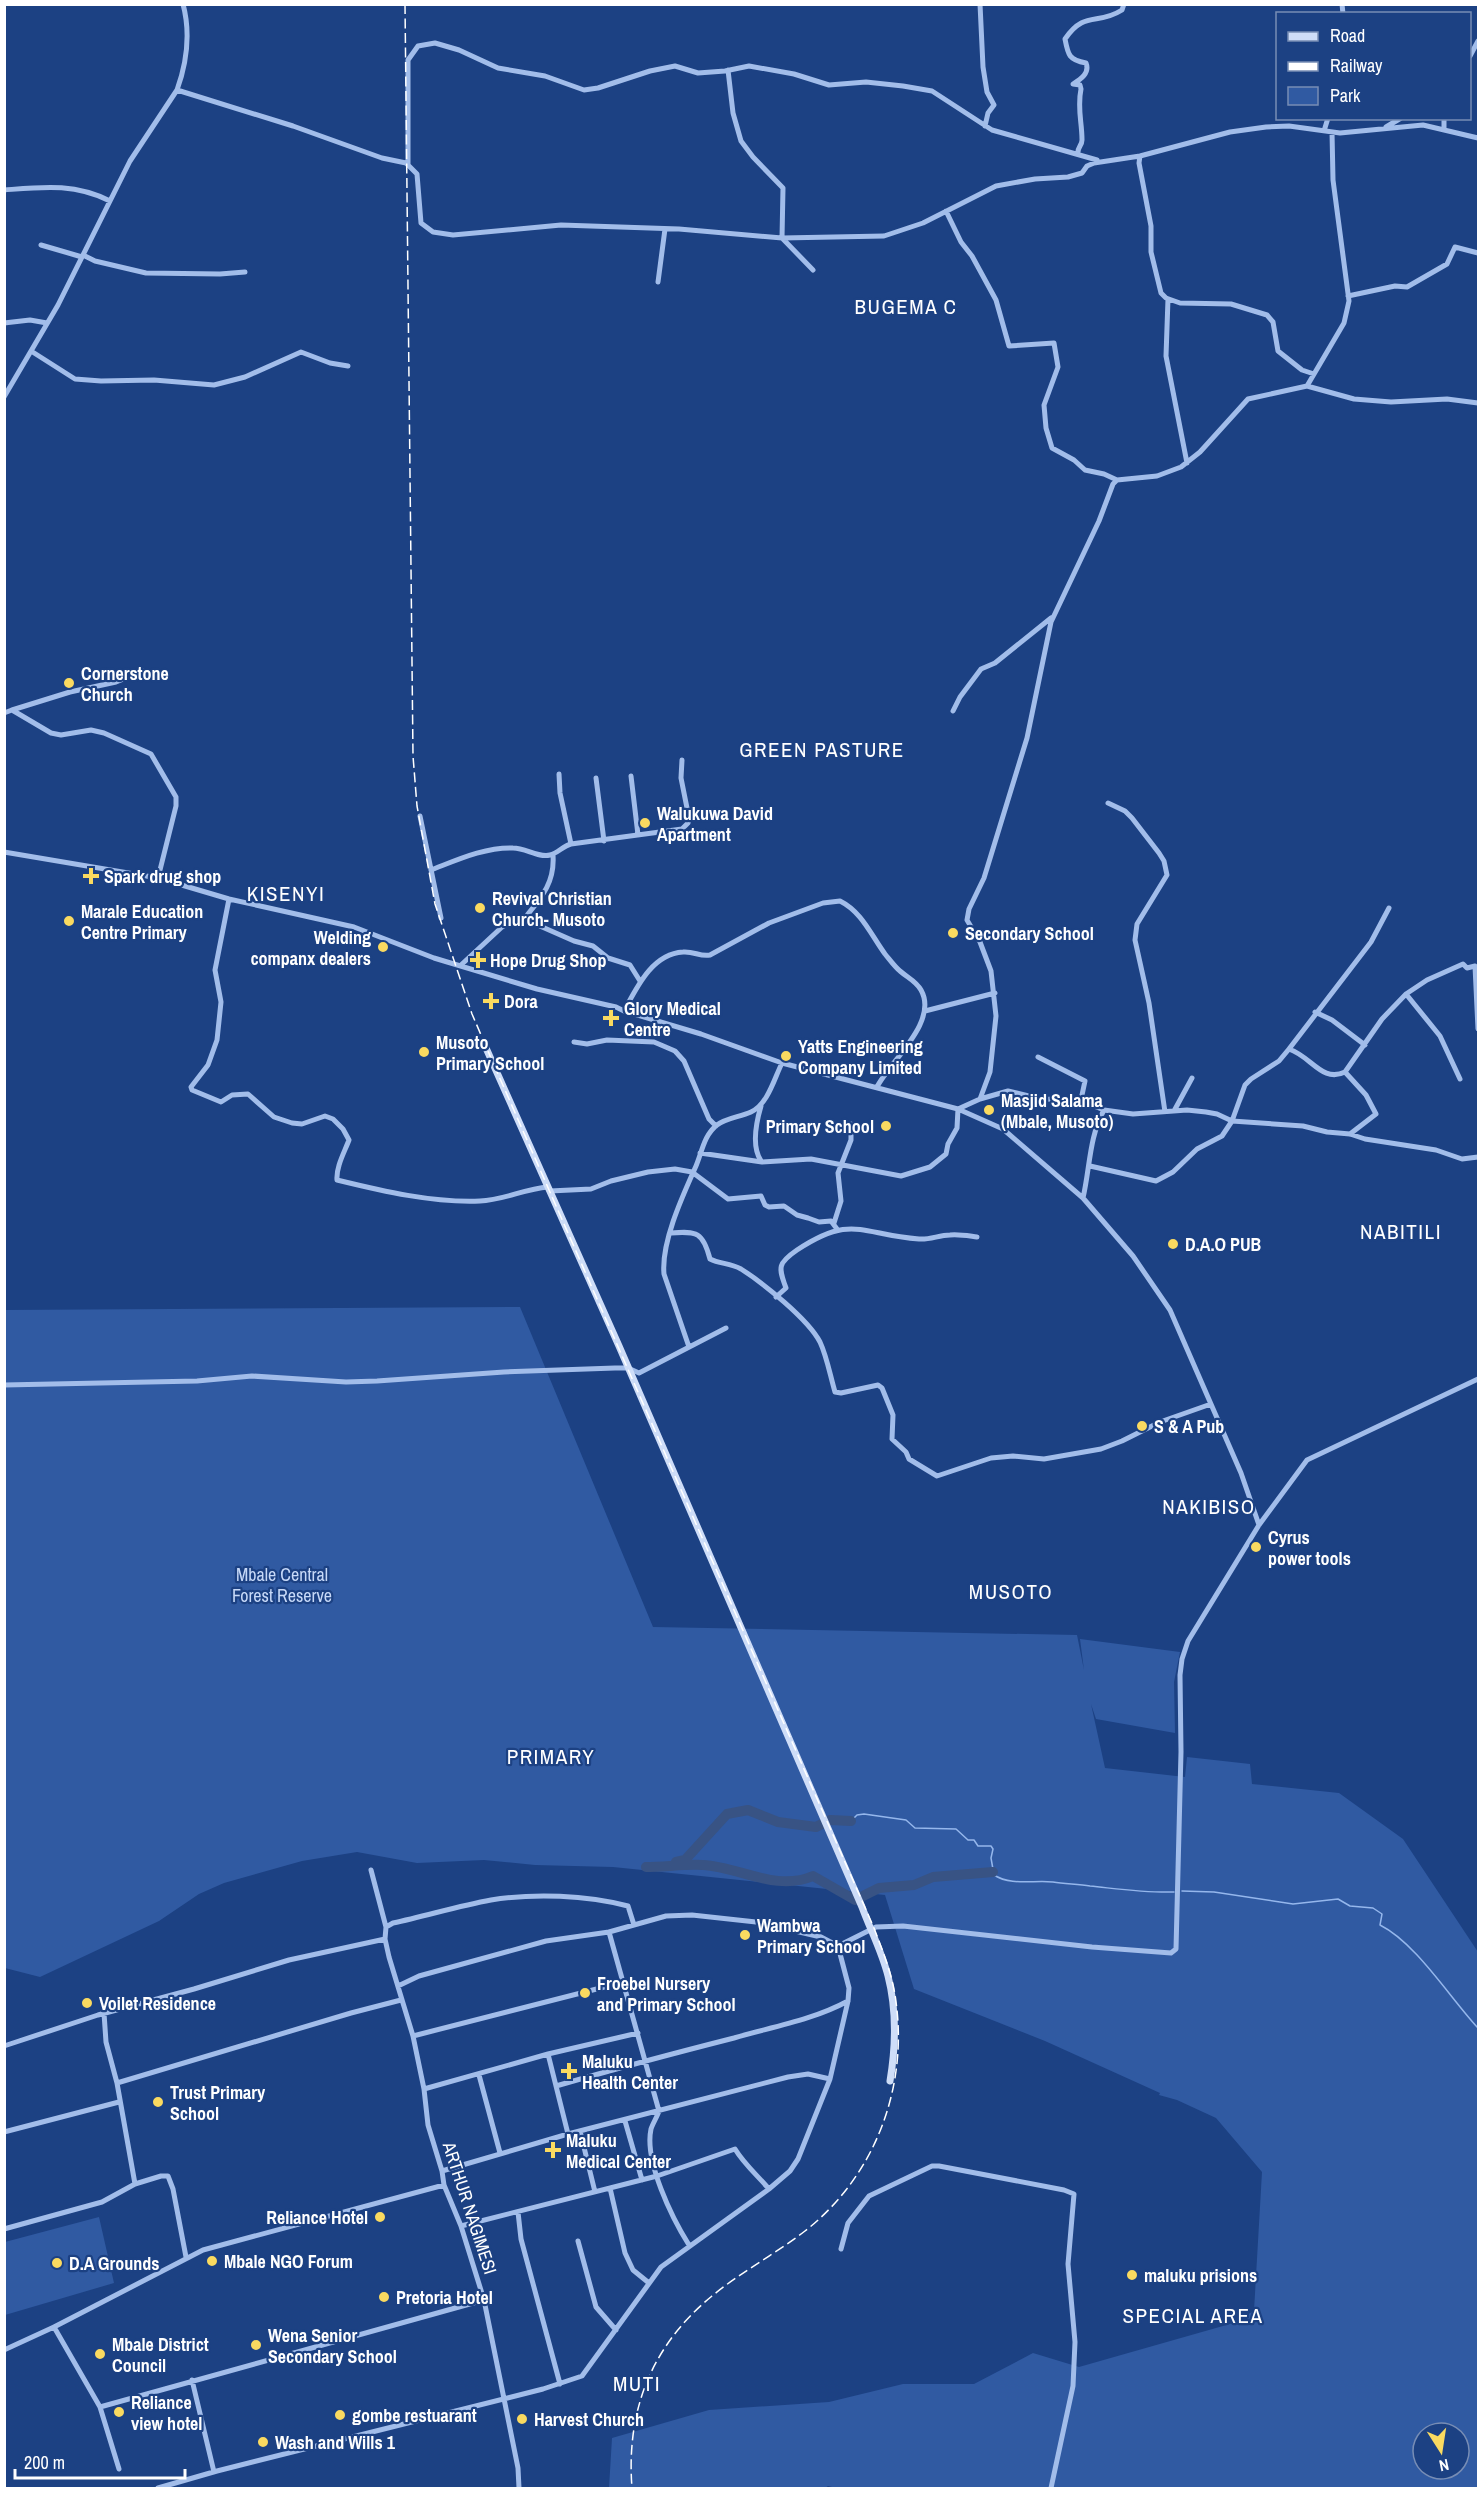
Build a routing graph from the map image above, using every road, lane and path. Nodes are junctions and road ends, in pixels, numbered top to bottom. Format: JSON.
{"nodes":[{"id":1,"x":183,"y":4,"type":"edge"},
{"id":2,"x":980,"y":4,"type":"edge"},
{"id":3,"x":1124,"y":4,"type":"edge"},
{"id":4,"x":1479,"y":41,"type":"edge"},
{"id":5,"x":1473,"y":54,"type":"edge"},
{"id":6,"x":728,"y":70,"type":"junction"},
{"id":7,"x":177,"y":90,"type":"junction"},
{"id":8,"x":1327,"y":120,"type":"edge"},
{"id":9,"x":1398,"y":120,"type":"edge"},
{"id":10,"x":1444,"y":120,"type":"edge"},
{"id":11,"x":985,"y":126,"type":"junction"},
{"id":12,"x":1384,"y":128,"type":"junction"},
{"id":13,"x":1443,"y":128,"type":"junction"},
{"id":14,"x":1324,"y":131,"type":"junction"},
{"id":15,"x":1332,"y":132,"type":"junction"},
{"id":16,"x":1479,"y":138,"type":"edge"},
{"id":17,"x":1078,"y":154,"type":"junction"},
{"id":18,"x":1140,"y":156,"type":"junction"},
{"id":19,"x":1103,"y":161,"type":"junction"},
{"id":20,"x":408,"y":164,"type":"junction"},
{"id":21,"x":4,"y":190,"type":"edge"},
{"id":22,"x":110,"y":201,"type":"junction"},
{"id":23,"x":946,"y":211,"type":"junction"},
{"id":24,"x":664,"y":229,"type":"junction"},
{"id":25,"x":782,"y":238,"type":"junction"},
{"id":26,"x":41,"y":244,"type":"dead end"},
{"id":27,"x":1479,"y":253,"type":"edge"},
{"id":28,"x":82,"y":256,"type":"junction"},
{"id":29,"x":813,"y":270,"type":"dead end"},
{"id":30,"x":245,"y":272,"type":"dead end"},
{"id":31,"x":658,"y":282,"type":"dead end"},
{"id":32,"x":1348,"y":296,"type":"junction"},
{"id":33,"x":1168,"y":299,"type":"junction"},
{"id":34,"x":4,"y":323,"type":"edge"},
{"id":35,"x":47,"y":323,"type":"junction"},
{"id":36,"x":31,"y":351,"type":"junction"},
{"id":37,"x":348,"y":366,"type":"dead end"},
{"id":38,"x":1314,"y":374,"type":"junction"},
{"id":39,"x":1307,"y":386,"type":"junction"},
{"id":40,"x":4,"y":397,"type":"edge"},
{"id":41,"x":1479,"y":403,"type":"edge"},
{"id":42,"x":1187,"y":463,"type":"junction"},
{"id":43,"x":1117,"y":480,"type":"junction"},
{"id":44,"x":1054,"y":614,"type":"junction"},
{"id":45,"x":143,"y":671,"type":"dead end"},
{"id":46,"x":12,"y":710,"type":"junction"},
{"id":47,"x":953,"y":711,"type":"dead end"},
{"id":48,"x":4,"y":713,"type":"edge"},
{"id":49,"x":682,"y":760,"type":"dead end"},
{"id":50,"x":559,"y":774,"type":"dead end"},
{"id":51,"x":631,"y":776,"type":"dead end"},
{"id":52,"x":596,"y":778,"type":"dead end"},
{"id":53,"x":1108,"y":803,"type":"dead end"},
{"id":54,"x":420,"y":816,"type":"dead end"},
{"id":55,"x":638,"y":835,"type":"junction"},
{"id":56,"x":604,"y":841,"type":"junction"},
{"id":57,"x":571,"y":844,"type":"junction"},
{"id":58,"x":4,"y":852,"type":"edge"},
{"id":59,"x":553,"y":855,"type":"junction"},
{"id":60,"x":431,"y":870,"type":"junction"},
{"id":61,"x":158,"y":878,"type":"junction"},
{"id":62,"x":229,"y":898,"type":"junction"},
{"id":63,"x":1389,"y":908,"type":"dead end"},
{"id":64,"x":441,"y":918,"type":"dead end"},
{"id":65,"x":524,"y":919,"type":"junction"},
{"id":66,"x":461,"y":965,"type":"junction"},
{"id":67,"x":640,"y":981,"type":"junction"},
{"id":68,"x":995,"y":993,"type":"junction"},
{"id":69,"x":1406,"y":994,"type":"junction"},
{"id":70,"x":624,"y":1011,"type":"junction"},
{"id":71,"x":925,"y":1011,"type":"junction"},
{"id":72,"x":1315,"y":1012,"type":"junction"},
{"id":73,"x":1478,"y":1029,"type":"edge"},
{"id":74,"x":574,"y":1042,"type":"dead end"},
{"id":75,"x":1365,"y":1045,"type":"junction"},
{"id":76,"x":486,"y":1048,"type":"dead end"},
{"id":77,"x":1290,"y":1048,"type":"junction"},
{"id":78,"x":1038,"y":1057,"type":"dead end"},
{"id":79,"x":782,"y":1063,"type":"junction"},
{"id":80,"x":1345,"y":1072,"type":"junction"},
{"id":81,"x":1192,"y":1078,"type":"dead end"},
{"id":82,"x":1460,"y":1079,"type":"dead end"},
{"id":83,"x":877,"y":1087,"type":"junction"},
{"id":84,"x":980,"y":1099,"type":"junction"},
{"id":85,"x":1083,"y":1101,"type":"junction"},
{"id":86,"x":761,"y":1105,"type":"junction"},
{"id":87,"x":958,"y":1109,"type":"junction"},
{"id":88,"x":1104,"y":1110,"type":"junction"},
{"id":89,"x":1174,"y":1111,"type":"junction"},
{"id":90,"x":1165,"y":1112,"type":"junction"},
{"id":91,"x":1232,"y":1121,"type":"junction"},
{"id":92,"x":851,"y":1124,"type":"dead end"},
{"id":93,"x":716,"y":1126,"type":"junction"},
{"id":94,"x":1350,"y":1134,"type":"junction"},
{"id":95,"x":700,"y":1153,"type":"junction"},
{"id":96,"x":1477,"y":1156,"type":"edge"},
{"id":97,"x":762,"y":1162,"type":"junction"},
{"id":98,"x":841,"y":1164,"type":"junction"},
{"id":99,"x":1090,"y":1166,"type":"junction"},
{"id":100,"x":692,"y":1172,"type":"junction"},
{"id":101,"x":549,"y":1189,"type":"junction"},
{"id":102,"x":1083,"y":1197,"type":"junction"},
{"id":103,"x":834,"y":1223,"type":"junction"},
{"id":104,"x":837,"y":1229,"type":"junction"},
{"id":105,"x":671,"y":1233,"type":"junction"},
{"id":106,"x":978,"y":1237,"type":"dead end"},
{"id":107,"x":776,"y":1297,"type":"junction"},
{"id":108,"x":726,"y":1328,"type":"dead end"},
{"id":109,"x":689,"y":1347,"type":"junction"},
{"id":110,"x":628,"y":1368,"type":"junction"},
{"id":111,"x":1479,"y":1379,"type":"edge"},
{"id":112,"x":4,"y":1385,"type":"edge"},
{"id":113,"x":1211,"y":1404,"type":"junction"},
{"id":114,"x":1259,"y":1525,"type":"junction"},
{"id":115,"x":371,"y":1870,"type":"dead end"},
{"id":116,"x":634,"y":1924,"type":"junction"},
{"id":117,"x":386,"y":1927,"type":"junction"},
{"id":118,"x":870,"y":1929,"type":"junction"},
{"id":119,"x":609,"y":1932,"type":"junction"},
{"id":120,"x":385,"y":1939,"type":"junction"},
{"id":121,"x":838,"y":1946,"type":"junction"},
{"id":122,"x":624,"y":1982,"type":"junction"},
{"id":123,"x":398,"y":1986,"type":"junction"},
{"id":124,"x":401,"y":2000,"type":"junction"},
{"id":125,"x":848,"y":2001,"type":"junction"},
{"id":126,"x":104,"y":2013,"type":"junction"},
{"id":127,"x":638,"y":2032,"type":"junction"},
{"id":128,"x":413,"y":2036,"type":"junction"},
{"id":129,"x":4,"y":2046,"type":"edge"},
{"id":130,"x":548,"y":2054,"type":"junction"},
{"id":131,"x":645,"y":2060,"type":"junction"},
{"id":132,"x":479,"y":2075,"type":"junction"},
{"id":133,"x":830,"y":2079,"type":"junction"},
{"id":134,"x":890,"y":2081,"type":"dead end"},
{"id":135,"x":117,"y":2083,"type":"junction"},
{"id":136,"x":556,"y":2086,"type":"junction"},
{"id":137,"x":424,"y":2089,"type":"junction"},
{"id":138,"x":119,"y":2102,"type":"junction"},
{"id":139,"x":659,"y":2112,"type":"junction"},
{"id":140,"x":625,"y":2121,"type":"junction"},
{"id":141,"x":580,"y":2131,"type":"junction"},
{"id":142,"x":4,"y":2132,"type":"edge"},
{"id":143,"x":568,"y":2134,"type":"junction"},
{"id":144,"x":500,"y":2152,"type":"junction"},
{"id":145,"x":442,"y":2171,"type":"junction"},
{"id":146,"x":657,"y":2176,"type":"junction"},
{"id":147,"x":642,"y":2180,"type":"junction"},
{"id":148,"x":135,"y":2184,"type":"junction"},
{"id":149,"x":444,"y":2185,"type":"junction"},
{"id":150,"x":610,"y":2188,"type":"junction"},
{"id":151,"x":769,"y":2189,"type":"junction"},
{"id":152,"x":595,"y":2192,"type":"junction"},
{"id":153,"x":518,"y":2212,"type":"junction"},
{"id":154,"x":461,"y":2226,"type":"junction"},
{"id":155,"x":4,"y":2229,"type":"edge"},
{"id":156,"x":578,"y":2241,"type":"dead end"},
{"id":157,"x":689,"y":2245,"type":"junction"},
{"id":158,"x":840,"y":2249,"type":"dead end"},
{"id":159,"x":186,"y":2257,"type":"junction"},
{"id":160,"x":649,"y":2283,"type":"junction"},
{"id":161,"x":484,"y":2300,"type":"junction"},
{"id":162,"x":54,"y":2327,"type":"junction"},
{"id":163,"x":616,"y":2330,"type":"junction"},
{"id":164,"x":4,"y":2350,"type":"edge"},
{"id":165,"x":192,"y":2380,"type":"junction"},
{"id":166,"x":560,"y":2384,"type":"junction"},
{"id":167,"x":505,"y":2399,"type":"junction"},
{"id":168,"x":100,"y":2407,"type":"junction"},
{"id":169,"x":120,"y":2469,"type":"dead end"},
{"id":170,"x":214,"y":2472,"type":"junction"},
{"id":171,"x":158,"y":2488,"type":"edge"},
{"id":172,"x":519,"y":2488,"type":"edge"},
{"id":173,"x":1050,"y":2488,"type":"edge"}],
"edges":[{"from":1,"to":7,"type":"street"},
{"from":2,"to":11,"type":"street"},
{"from":3,"to":17,"type":"street"},
{"from":4,"to":5,"type":"street"},
{"from":6,"to":11,"type":"street"},
{"from":6,"to":20,"type":"street"},
{"from":6,"to":25,"type":"street"},
{"from":7,"to":20,"type":"street"},
{"from":7,"to":22,"type":"street"},
{"from":8,"to":14,"type":"street"},
{"from":9,"to":12,"type":"street"},
{"from":10,"to":13,"type":"street"},
{"from":11,"to":17,"type":"street"},
{"from":12,"to":13,"type":"street"},
{"from":12,"to":15,"type":"street"},
{"from":13,"to":16,"type":"street"},
{"from":14,"to":15,"type":"street"},
{"from":14,"to":18,"type":"street"},
{"from":15,"to":32,"type":"street"},
{"from":17,"to":19,"type":"street"},
{"from":18,"to":19,"type":"street"},
{"from":18,"to":33,"type":"street"},
{"from":19,"to":23,"type":"street"},
{"from":20,"to":24,"type":"street"},
{"from":21,"to":22,"type":"street"},
{"from":22,"to":28,"type":"street"},
{"from":23,"to":25,"type":"street"},
{"from":23,"to":43,"type":"street"},
{"from":24,"to":25,"type":"street"},
{"from":24,"to":31,"type":"street"},
{"from":25,"to":29,"type":"street"},
{"from":26,"to":28,"type":"street"},
{"from":27,"to":32,"type":"street"},
{"from":28,"to":30,"type":"street"},
{"from":28,"to":35,"type":"street"},
{"from":32,"to":38,"type":"street"},
{"from":33,"to":38,"type":"street"},
{"from":33,"to":42,"type":"street"},
{"from":34,"to":35,"type":"street"},
{"from":35,"to":36,"type":"street"},
{"from":36,"to":37,"type":"street"},
{"from":36,"to":40,"type":"street"},
{"from":38,"to":39,"type":"street"},
{"from":39,"to":41,"type":"street"},
{"from":39,"to":42,"type":"street"},
{"from":42,"to":43,"type":"street"},
{"from":43,"to":44,"type":"street"},
{"from":44,"to":47,"type":"street"},
{"from":44,"to":68,"type":"street"},
{"from":45,"to":46,"type":"street"},
{"from":46,"to":48,"type":"street"},
{"from":46,"to":61,"type":"street"},
{"from":49,"to":55,"type":"street"},
{"from":50,"to":57,"type":"street"},
{"from":51,"to":55,"type":"street"},
{"from":52,"to":56,"type":"street"},
{"from":53,"to":90,"type":"street"},
{"from":54,"to":60,"type":"street"},
{"from":55,"to":56,"type":"street"},
{"from":56,"to":57,"type":"street"},
{"from":57,"to":59,"type":"street"},
{"from":58,"to":61,"type":"street"},
{"from":59,"to":60,"type":"street"},
{"from":59,"to":65,"type":"street"},
{"from":60,"to":64,"type":"street"},
{"from":61,"to":62,"type":"street"},
{"from":62,"to":66,"type":"street"},
{"from":62,"to":101,"type":"street"},
{"from":63,"to":72,"type":"street"},
{"from":65,"to":66,"type":"street"},
{"from":65,"to":67,"type":"street"},
{"from":66,"to":70,"type":"street"},
{"from":67,"to":70,"type":"street"},
{"from":67,"to":71,"type":"street"},
{"from":68,"to":71,"type":"street"},
{"from":68,"to":84,"type":"street"},
{"from":69,"to":73,"type":"street"},
{"from":69,"to":75,"type":"street"},
{"from":69,"to":82,"type":"street"},
{"from":70,"to":79,"type":"street"},
{"from":71,"to":83,"type":"street"},
{"from":72,"to":75,"type":"street"},
{"from":72,"to":77,"type":"street"},
{"from":74,"to":93,"type":"street"},
{"from":75,"to":80,"type":"street"},
{"from":76,"to":101,"type":"main road"},
{"from":77,"to":80,"type":"street"},
{"from":77,"to":91,"type":"street"},
{"from":78,"to":85,"type":"street"},
{"from":79,"to":83,"type":"street"},
{"from":79,"to":86,"type":"street"},
{"from":80,"to":94,"type":"street"},
{"from":81,"to":89,"type":"street"},
{"from":83,"to":87,"type":"street"},
{"from":84,"to":85,"type":"street"},
{"from":84,"to":87,"type":"street"},
{"from":85,"to":88,"type":"street"},
{"from":86,"to":93,"type":"street"},
{"from":86,"to":97,"type":"street"},
{"from":87,"to":98,"type":"street"},
{"from":87,"to":102,"type":"street"},
{"from":88,"to":90,"type":"street"},
{"from":88,"to":99,"type":"street"},
{"from":89,"to":90,"type":"street"},
{"from":89,"to":91,"type":"street"},
{"from":91,"to":94,"type":"street"},
{"from":91,"to":99,"type":"street"},
{"from":92,"to":98,"type":"street"},
{"from":93,"to":95,"type":"street"},
{"from":94,"to":96,"type":"street"},
{"from":95,"to":97,"type":"street"},
{"from":95,"to":100,"type":"street"},
{"from":97,"to":98,"type":"street"},
{"from":98,"to":103,"type":"street"},
{"from":99,"to":102,"type":"street"},
{"from":100,"to":101,"type":"street"},
{"from":100,"to":103,"type":"street"},
{"from":100,"to":105,"type":"street"},
{"from":101,"to":110,"type":"main road"},
{"from":102,"to":113,"type":"street"},
{"from":103,"to":104,"type":"street"},
{"from":104,"to":106,"type":"street"},
{"from":104,"to":107,"type":"street"},
{"from":105,"to":107,"type":"street"},
{"from":105,"to":109,"type":"street"},
{"from":107,"to":113,"type":"street"},
{"from":108,"to":109,"type":"street"},
{"from":109,"to":110,"type":"street"},
{"from":110,"to":112,"type":"street"},
{"from":110,"to":118,"type":"main road"},
{"from":111,"to":114,"type":"street"},
{"from":113,"to":114,"type":"street"},
{"from":114,"to":118,"type":"street"},
{"from":115,"to":117,"type":"street"},
{"from":116,"to":117,"type":"street"},
{"from":116,"to":119,"type":"street"},
{"from":116,"to":121,"type":"street"},
{"from":117,"to":120,"type":"street"},
{"from":118,"to":121,"type":"street"},
{"from":118,"to":134,"type":"main road"},
{"from":119,"to":122,"type":"street"},
{"from":119,"to":123,"type":"street"},
{"from":120,"to":123,"type":"street","name":"ARTHUR NAGIMESI"},
{"from":120,"to":126,"type":"street"},
{"from":121,"to":125,"type":"street"},
{"from":122,"to":127,"type":"street"},
{"from":122,"to":128,"type":"street"},
{"from":123,"to":124,"type":"street","name":"ARTHUR NAGIMESI"},
{"from":124,"to":128,"type":"street","name":"ARTHUR NAGIMESI"},
{"from":124,"to":135,"type":"street"},
{"from":125,"to":131,"type":"street"},
{"from":125,"to":133,"type":"street"},
{"from":126,"to":129,"type":"street"},
{"from":126,"to":135,"type":"street"},
{"from":127,"to":130,"type":"street"},
{"from":127,"to":131,"type":"street"},
{"from":128,"to":137,"type":"street","name":"ARTHUR NAGIMESI"},
{"from":130,"to":132,"type":"street"},
{"from":130,"to":136,"type":"street"},
{"from":131,"to":136,"type":"street"},
{"from":131,"to":139,"type":"street"},
{"from":132,"to":137,"type":"street"},
{"from":132,"to":144,"type":"street"},
{"from":133,"to":139,"type":"street"},
{"from":133,"to":151,"type":"street"},
{"from":135,"to":138,"type":"street"},
{"from":136,"to":143,"type":"street"},
{"from":137,"to":145,"type":"street","name":"ARTHUR NAGIMESI"},
{"from":138,"to":142,"type":"street"},
{"from":138,"to":148,"type":"street"},
{"from":139,"to":140,"type":"street"},
{"from":139,"to":146,"type":"street"},
{"from":140,"to":141,"type":"street"},
{"from":140,"to":147,"type":"street"},
{"from":141,"to":143,"type":"street"},
{"from":141,"to":152,"type":"street"},
{"from":143,"to":144,"type":"street"},
{"from":144,"to":145,"type":"street"},
{"from":145,"to":149,"type":"street","name":"ARTHUR NAGIMESI"},
{"from":146,"to":147,"type":"street"},
{"from":146,"to":151,"type":"street"},
{"from":146,"to":157,"type":"street"},
{"from":147,"to":150,"type":"street"},
{"from":148,"to":155,"type":"street"},
{"from":148,"to":159,"type":"street"},
{"from":149,"to":154,"type":"street","name":"ARTHUR NAGIMESI"},
{"from":149,"to":159,"type":"street"},
{"from":150,"to":152,"type":"street"},
{"from":150,"to":160,"type":"street"},
{"from":151,"to":157,"type":"street"},
{"from":152,"to":153,"type":"street"},
{"from":153,"to":154,"type":"street"},
{"from":153,"to":166,"type":"street"},
{"from":154,"to":161,"type":"street","name":"ARTHUR NAGIMESI"},
{"from":156,"to":163,"type":"street"},
{"from":157,"to":160,"type":"street"},
{"from":158,"to":173,"type":"street"},
{"from":159,"to":162,"type":"street"},
{"from":160,"to":163,"type":"street"},
{"from":161,"to":165,"type":"street"},
{"from":161,"to":167,"type":"street","name":"ARTHUR NAGIMESI"},
{"from":162,"to":164,"type":"street"},
{"from":162,"to":168,"type":"street"},
{"from":163,"to":166,"type":"street"},
{"from":165,"to":168,"type":"street"},
{"from":165,"to":170,"type":"street"},
{"from":166,"to":167,"type":"street"},
{"from":167,"to":170,"type":"street"},
{"from":167,"to":172,"type":"street","name":"ARTHUR NAGIMESI"},
{"from":168,"to":169,"type":"street"},
{"from":170,"to":171,"type":"street"}]}
